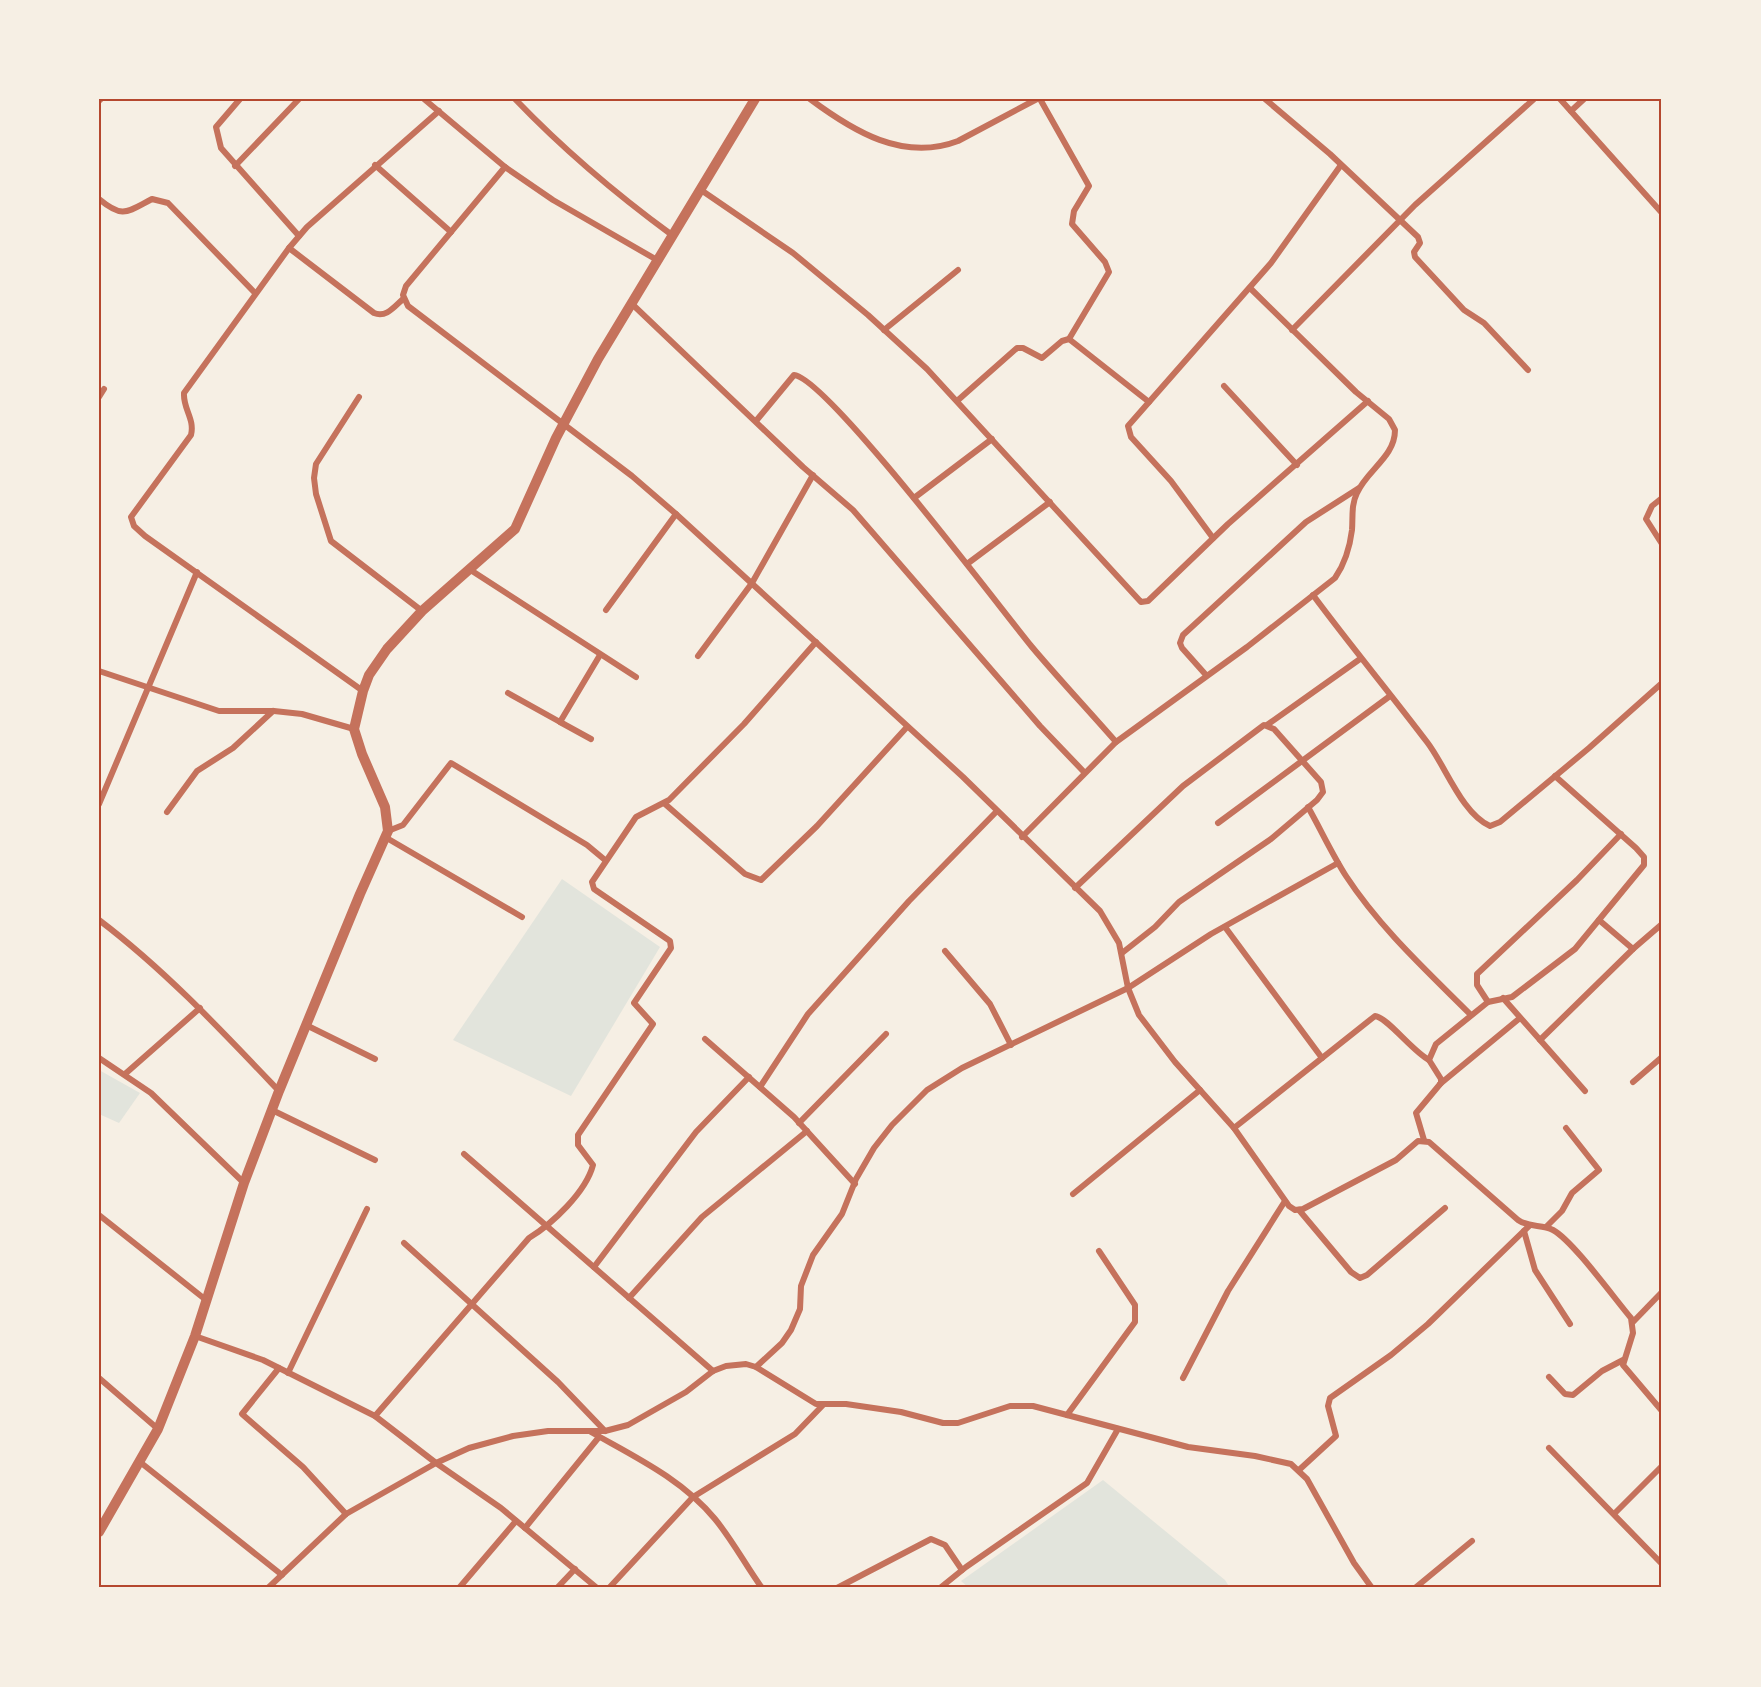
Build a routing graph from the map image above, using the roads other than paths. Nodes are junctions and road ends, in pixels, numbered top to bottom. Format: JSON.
{"nodes":[{"id":1,"x":240,"y":99,"type":"edge"},
{"id":2,"x":299,"y":99,"type":"edge"},
{"id":3,"x":424,"y":99,"type":"edge"},
{"id":4,"x":515,"y":99,"type":"edge"},
{"id":5,"x":755,"y":99,"type":"edge"},
{"id":6,"x":810,"y":99,"type":"edge"},
{"id":7,"x":1038,"y":99,"type":"edge"},
{"id":8,"x":1265,"y":99,"type":"edge"},
{"id":9,"x":1534,"y":99,"type":"edge"},
{"id":10,"x":1560,"y":99,"type":"edge"},
{"id":11,"x":1584,"y":99,"type":"edge"},
{"id":12,"x":439,"y":111,"type":"junction"},
{"id":13,"x":1572,"y":111,"type":"junction"},
{"id":14,"x":375,"y":165,"type":"junction"},
{"id":15,"x":1341,"y":165,"type":"junction"},
{"id":16,"x":235,"y":166,"type":"junction"},
{"id":17,"x":505,"y":167,"type":"junction"},
{"id":18,"x":702,"y":190,"type":"junction"},
{"id":19,"x":99,"y":199,"type":"edge"},
{"id":20,"x":1662,"y":213,"type":"edge"},
{"id":21,"x":1400,"y":219,"type":"junction"},
{"id":22,"x":452,"y":232,"type":"junction"},
{"id":23,"x":672,"y":235,"type":"junction"},
{"id":24,"x":299,"y":236,"type":"junction"},
{"id":25,"x":289,"y":248,"type":"junction"},
{"id":26,"x":657,"y":260,"type":"junction"},
{"id":27,"x":958,"y":270,"type":"dead end"},
{"id":28,"x":1250,"y":288,"type":"junction"},
{"id":29,"x":255,"y":293,"type":"junction"},
{"id":30,"x":404,"y":299,"type":"junction"},
{"id":31,"x":631,"y":303,"type":"junction"},
{"id":32,"x":884,"y":330,"type":"junction"},
{"id":33,"x":1292,"y":330,"type":"junction"},
{"id":34,"x":1069,"y":339,"type":"junction"},
{"id":35,"x":1528,"y":370,"type":"dead end"},
{"id":36,"x":1224,"y":386,"type":"dead end"},
{"id":37,"x":104,"y":390,"type":"dead end"},
{"id":38,"x":99,"y":397,"type":"edge"},
{"id":39,"x":359,"y":397,"type":"dead end"},
{"id":40,"x":957,"y":401,"type":"junction"},
{"id":41,"x":1368,"y":401,"type":"junction"},
{"id":42,"x":1149,"y":402,"type":"junction"},
{"id":43,"x":756,"y":421,"type":"junction"},
{"id":44,"x":564,"y":423,"type":"junction"},
{"id":45,"x":992,"y":439,"type":"junction"},
{"id":46,"x":1297,"y":465,"type":"junction"},
{"id":47,"x":813,"y":475,"type":"junction"},
{"id":48,"x":1360,"y":488,"type":"junction"},
{"id":49,"x":914,"y":498,"type":"junction"},
{"id":50,"x":1662,"y":498,"type":"edge"},
{"id":51,"x":1050,"y":502,"type":"junction"},
{"id":52,"x":676,"y":514,"type":"junction"},
{"id":53,"x":1213,"y":538,"type":"junction"},
{"id":54,"x":1662,"y":544,"type":"edge"},
{"id":55,"x":967,"y":564,"type":"junction"},
{"id":56,"x":469,"y":569,"type":"junction"},
{"id":57,"x":197,"y":572,"type":"junction"},
{"id":58,"x":752,"y":583,"type":"junction"},
{"id":59,"x":1313,"y":596,"type":"junction"},
{"id":60,"x":606,"y":610,"type":"dead end"},
{"id":61,"x":422,"y":611,"type":"junction"},
{"id":62,"x":816,"y":642,"type":"junction"},
{"id":63,"x":600,"y":655,"type":"junction"},
{"id":64,"x":698,"y":656,"type":"dead end"},
{"id":65,"x":1360,"y":659,"type":"junction"},
{"id":66,"x":99,"y":671,"type":"edge"},
{"id":67,"x":1206,"y":675,"type":"junction"},
{"id":68,"x":636,"y":677,"type":"dead end"},
{"id":69,"x":1662,"y":683,"type":"edge"},
{"id":70,"x":147,"y":689,"type":"junction"},
{"id":71,"x":363,"y":691,"type":"junction"},
{"id":72,"x":508,"y":693,"type":"dead end"},
{"id":73,"x":1390,"y":696,"type":"junction"},
{"id":74,"x":274,"y":711,"type":"junction"},
{"id":75,"x":560,"y":722,"type":"junction"},
{"id":76,"x":1267,"y":725,"type":"junction"},
{"id":77,"x":907,"y":727,"type":"junction"},
{"id":78,"x":354,"y":729,"type":"junction"},
{"id":79,"x":591,"y":739,"type":"dead end"},
{"id":80,"x":1116,"y":742,"type":"junction"},
{"id":81,"x":1303,"y":762,"type":"junction"},
{"id":82,"x":1084,"y":772,"type":"junction"},
{"id":83,"x":1555,"y":776,"type":"junction"},
{"id":84,"x":99,"y":804,"type":"edge"},
{"id":85,"x":665,"y":804,"type":"junction"},
{"id":86,"x":1308,"y":807,"type":"junction"},
{"id":87,"x":997,"y":811,"type":"junction"},
{"id":88,"x":167,"y":812,"type":"dead end"},
{"id":89,"x":1218,"y":824,"type":"dead end"},
{"id":90,"x":387,"y":834,"type":"junction"},
{"id":91,"x":1621,"y":834,"type":"junction"},
{"id":92,"x":1022,"y":837,"type":"junction"},
{"id":93,"x":605,"y":860,"type":"junction"},
{"id":94,"x":1338,"y":863,"type":"junction"},
{"id":95,"x":1076,"y":888,"type":"junction"},
{"id":96,"x":522,"y":917,"type":"dead end"},
{"id":97,"x":99,"y":920,"type":"edge"},
{"id":98,"x":1599,"y":920,"type":"junction"},
{"id":99,"x":1662,"y":924,"type":"edge"},
{"id":100,"x":1225,"y":927,"type":"junction"},
{"id":101,"x":1633,"y":949,"type":"junction"},
{"id":102,"x":945,"y":951,"type":"dead end"},
{"id":103,"x":1122,"y":953,"type":"junction"},
{"id":104,"x":1128,"y":988,"type":"junction"},
{"id":105,"x":1503,"y":998,"type":"junction"},
{"id":106,"x":1488,"y":1002,"type":"junction"},
{"id":107,"x":200,"y":1008,"type":"junction"},
{"id":108,"x":1472,"y":1015,"type":"junction"},
{"id":109,"x":1521,"y":1018,"type":"junction"},
{"id":110,"x":306,"y":1025,"type":"junction"},
{"id":111,"x":886,"y":1034,"type":"dead end"},
{"id":112,"x":705,"y":1039,"type":"dead end"},
{"id":113,"x":1540,"y":1040,"type":"junction"},
{"id":114,"x":1011,"y":1045,"type":"junction"},
{"id":115,"x":99,"y":1058,"type":"edge"},
{"id":116,"x":1322,"y":1058,"type":"junction"},
{"id":117,"x":1662,"y":1058,"type":"edge"},
{"id":118,"x":375,"y":1059,"type":"dead end"},
{"id":119,"x":1430,"y":1060,"type":"junction"},
{"id":120,"x":125,"y":1074,"type":"junction"},
{"id":121,"x":749,"y":1077,"type":"junction"},
{"id":122,"x":1633,"y":1082,"type":"dead end"},
{"id":123,"x":1440,"y":1084,"type":"junction"},
{"id":124,"x":760,"y":1087,"type":"junction"},
{"id":125,"x":1200,"y":1090,"type":"junction"},
{"id":126,"x":279,"y":1091,"type":"junction"},
{"id":127,"x":1585,"y":1091,"type":"dead end"},
{"id":128,"x":272,"y":1110,"type":"junction"},
{"id":129,"x":800,"y":1123,"type":"junction"},
{"id":130,"x":1234,"y":1128,"type":"junction"},
{"id":131,"x":1566,"y":1128,"type":"dead end"},
{"id":132,"x":807,"y":1131,"type":"junction"},
{"id":133,"x":1424,"y":1140,"type":"junction"},
{"id":134,"x":464,"y":1154,"type":"dead end"},
{"id":135,"x":375,"y":1160,"type":"dead end"},
{"id":136,"x":244,"y":1183,"type":"junction"},
{"id":137,"x":855,"y":1184,"type":"junction"},
{"id":138,"x":1072,"y":1194,"type":"dead end"},
{"id":139,"x":1285,"y":1201,"type":"junction"},
{"id":140,"x":1446,"y":1208,"type":"dead end"},
{"id":141,"x":367,"y":1209,"type":"dead end"},
{"id":142,"x":1299,"y":1210,"type":"junction"},
{"id":143,"x":99,"y":1215,"type":"edge"},
{"id":144,"x":105,"y":1220,"type":"junction"},
{"id":145,"x":99,"y":1225,"type":"edge"},
{"id":146,"x":549,"y":1226,"type":"junction"},
{"id":147,"x":1546,"y":1227,"type":"junction"},
{"id":148,"x":1526,"y":1229,"type":"junction"},
{"id":149,"x":404,"y":1243,"type":"dead end"},
{"id":150,"x":1099,"y":1251,"type":"dead end"},
{"id":151,"x":594,"y":1266,"type":"junction"},
{"id":152,"x":1662,"y":1292,"type":"edge"},
{"id":153,"x":629,"y":1298,"type":"junction"},
{"id":154,"x":206,"y":1300,"type":"junction"},
{"id":155,"x":472,"y":1304,"type":"junction"},
{"id":156,"x":1633,"y":1322,"type":"junction"},
{"id":157,"x":1570,"y":1324,"type":"dead end"},
{"id":158,"x":195,"y":1336,"type":"junction"},
{"id":159,"x":1623,"y":1360,"type":"junction"},
{"id":160,"x":756,"y":1367,"type":"junction"},
{"id":161,"x":279,"y":1368,"type":"junction"},
{"id":162,"x":713,"y":1371,"type":"junction"},
{"id":163,"x":288,"y":1373,"type":"junction"},
{"id":164,"x":1549,"y":1377,"type":"dead end"},
{"id":165,"x":99,"y":1378,"type":"edge"},
{"id":166,"x":1183,"y":1378,"type":"dead end"},
{"id":167,"x":823,"y":1405,"type":"junction"},
{"id":168,"x":1662,"y":1411,"type":"edge"},
{"id":169,"x":1067,"y":1415,"type":"junction"},
{"id":170,"x":375,"y":1416,"type":"junction"},
{"id":171,"x":158,"y":1429,"type":"junction"},
{"id":172,"x":1118,"y":1429,"type":"junction"},
{"id":173,"x":589,"y":1431,"type":"junction"},
{"id":174,"x":605,"y":1431,"type":"junction"},
{"id":175,"x":599,"y":1437,"type":"junction"},
{"id":176,"x":1549,"y":1448,"type":"dead end"},
{"id":177,"x":140,"y":1462,"type":"junction"},
{"id":178,"x":436,"y":1463,"type":"junction"},
{"id":179,"x":1662,"y":1466,"type":"edge"},
{"id":180,"x":1299,"y":1470,"type":"junction"},
{"id":181,"x":693,"y":1497,"type":"junction"},
{"id":182,"x":346,"y":1514,"type":"junction"},
{"id":183,"x":1614,"y":1514,"type":"junction"},
{"id":184,"x":516,"y":1521,"type":"junction"},
{"id":185,"x":525,"y":1528,"type":"junction"},
{"id":186,"x":99,"y":1532,"type":"edge"},
{"id":187,"x":1472,"y":1540,"type":"dead end"},
{"id":188,"x":1662,"y":1564,"type":"edge"},
{"id":189,"x":575,"y":1569,"type":"junction"},
{"id":190,"x":962,"y":1570,"type":"junction"},
{"id":191,"x":282,"y":1575,"type":"junction"},
{"id":192,"x":759,"y":1587,"type":"edge"},
{"id":193,"x":268,"y":1588,"type":"edge"},
{"id":194,"x":459,"y":1588,"type":"edge"},
{"id":195,"x":557,"y":1588,"type":"edge"},
{"id":196,"x":597,"y":1588,"type":"edge"},
{"id":197,"x":609,"y":1588,"type":"edge"},
{"id":198,"x":837,"y":1588,"type":"edge"},
{"id":199,"x":940,"y":1588,"type":"edge"},
{"id":200,"x":1372,"y":1588,"type":"edge"},
{"id":201,"x":1415,"y":1588,"type":"edge"}],
"edges":[{"from":1,"to":16,"type":"street"},
{"from":2,"to":16,"type":"street"},
{"from":3,"to":12,"type":"street"},
{"from":4,"to":23,"type":"street"},
{"from":5,"to":18,"type":"street"},
{"from":6,"to":7,"type":"street"},
{"from":7,"to":34,"type":"street"},
{"from":8,"to":15,"type":"street"},
{"from":9,"to":21,"type":"street"},
{"from":10,"to":13,"type":"street"},
{"from":11,"to":13,"type":"street"},
{"from":12,"to":14,"type":"street"},
{"from":12,"to":17,"type":"street"},
{"from":13,"to":20,"type":"street"},
{"from":14,"to":22,"type":"street"},
{"from":14,"to":24,"type":"street"},
{"from":15,"to":21,"type":"street"},
{"from":15,"to":28,"type":"street"},
{"from":16,"to":24,"type":"street"},
{"from":17,"to":22,"type":"street"},
{"from":17,"to":26,"type":"street"},
{"from":18,"to":23,"type":"street"},
{"from":18,"to":32,"type":"street"},
{"from":19,"to":29,"type":"street"},
{"from":21,"to":33,"type":"street"},
{"from":21,"to":35,"type":"street"},
{"from":22,"to":30,"type":"street"},
{"from":23,"to":26,"type":"street"},
{"from":24,"to":25,"type":"street"},
{"from":25,"to":29,"type":"street"},
{"from":25,"to":30,"type":"street"},
{"from":26,"to":31,"type":"street"},
{"from":27,"to":32,"type":"street"},
{"from":28,"to":33,"type":"street"},
{"from":28,"to":42,"type":"street"},
{"from":29,"to":57,"type":"street"},
{"from":30,"to":44,"type":"street"},
{"from":31,"to":43,"type":"street"},
{"from":31,"to":44,"type":"street"},
{"from":32,"to":40,"type":"street"},
{"from":33,"to":41,"type":"street"},
{"from":34,"to":40,"type":"street"},
{"from":34,"to":42,"type":"street"},
{"from":36,"to":46,"type":"street"},
{"from":37,"to":38,"type":"street"},
{"from":39,"to":61,"type":"street"},
{"from":40,"to":45,"type":"street"},
{"from":41,"to":46,"type":"street"},
{"from":41,"to":48,"type":"street"},
{"from":42,"to":53,"type":"street"},
{"from":43,"to":47,"type":"street"},
{"from":43,"to":49,"type":"street"},
{"from":44,"to":52,"type":"street"},
{"from":44,"to":56,"type":"street"},
{"from":45,"to":49,"type":"street"},
{"from":45,"to":51,"type":"street"},
{"from":46,"to":53,"type":"street"},
{"from":47,"to":58,"type":"street"},
{"from":47,"to":82,"type":"street"},
{"from":48,"to":59,"type":"street"},
{"from":48,"to":67,"type":"street"},
{"from":49,"to":55,"type":"street"},
{"from":50,"to":54,"type":"street"},
{"from":51,"to":53,"type":"street"},
{"from":51,"to":55,"type":"street"},
{"from":52,"to":58,"type":"street"},
{"from":52,"to":60,"type":"street"},
{"from":55,"to":80,"type":"street"},
{"from":56,"to":61,"type":"street"},
{"from":56,"to":63,"type":"street"},
{"from":57,"to":70,"type":"street"},
{"from":57,"to":71,"type":"street"},
{"from":58,"to":62,"type":"street"},
{"from":58,"to":64,"type":"street"},
{"from":59,"to":65,"type":"street"},
{"from":59,"to":67,"type":"street"},
{"from":61,"to":71,"type":"street"},
{"from":62,"to":77,"type":"street"},
{"from":62,"to":85,"type":"street"},
{"from":63,"to":68,"type":"street"},
{"from":63,"to":75,"type":"street"},
{"from":65,"to":73,"type":"street"},
{"from":65,"to":76,"type":"street"},
{"from":66,"to":70,"type":"street"},
{"from":67,"to":80,"type":"street"},
{"from":69,"to":83,"type":"street"},
{"from":70,"to":74,"type":"street"},
{"from":70,"to":84,"type":"street"},
{"from":71,"to":78,"type":"street"},
{"from":72,"to":75,"type":"street"},
{"from":73,"to":81,"type":"street"},
{"from":73,"to":83,"type":"street"},
{"from":74,"to":78,"type":"street"},
{"from":74,"to":88,"type":"street"},
{"from":75,"to":79,"type":"street"},
{"from":76,"to":81,"type":"street"},
{"from":76,"to":95,"type":"street"},
{"from":77,"to":85,"type":"street"},
{"from":77,"to":87,"type":"street"},
{"from":78,"to":90,"type":"street"},
{"from":80,"to":82,"type":"street"},
{"from":81,"to":86,"type":"street"},
{"from":81,"to":89,"type":"street"},
{"from":82,"to":92,"type":"street"},
{"from":83,"to":91,"type":"street"},
{"from":85,"to":93,"type":"street"},
{"from":86,"to":94,"type":"street"},
{"from":86,"to":103,"type":"street"},
{"from":87,"to":92,"type":"street"},
{"from":87,"to":124,"type":"street"},
{"from":90,"to":93,"type":"street"},
{"from":90,"to":96,"type":"street"},
{"from":90,"to":110,"type":"street"},
{"from":91,"to":98,"type":"street"},
{"from":91,"to":106,"type":"street"},
{"from":92,"to":95,"type":"street"},
{"from":93,"to":146,"type":"street"},
{"from":94,"to":100,"type":"street"},
{"from":94,"to":108,"type":"street"},
{"from":95,"to":103,"type":"street"},
{"from":97,"to":107,"type":"street"},
{"from":98,"to":101,"type":"street"},
{"from":98,"to":105,"type":"street"},
{"from":99,"to":101,"type":"street"},
{"from":100,"to":104,"type":"street"},
{"from":100,"to":116,"type":"street"},
{"from":101,"to":113,"type":"street"},
{"from":102,"to":114,"type":"street"},
{"from":103,"to":104,"type":"street"},
{"from":104,"to":114,"type":"street"},
{"from":104,"to":125,"type":"street"},
{"from":105,"to":106,"type":"street"},
{"from":105,"to":109,"type":"street"},
{"from":106,"to":108,"type":"street"},
{"from":107,"to":120,"type":"street"},
{"from":107,"to":126,"type":"street"},
{"from":108,"to":119,"type":"street"},
{"from":109,"to":113,"type":"street"},
{"from":109,"to":123,"type":"street"},
{"from":110,"to":118,"type":"street"},
{"from":110,"to":126,"type":"street"},
{"from":111,"to":129,"type":"street"},
{"from":112,"to":121,"type":"street"},
{"from":113,"to":127,"type":"street"},
{"from":114,"to":137,"type":"street"},
{"from":115,"to":120,"type":"street"},
{"from":116,"to":119,"type":"street"},
{"from":116,"to":130,"type":"street"},
{"from":117,"to":122,"type":"street"},
{"from":119,"to":123,"type":"street"},
{"from":120,"to":136,"type":"street"},
{"from":121,"to":124,"type":"street"},
{"from":121,"to":151,"type":"street"},
{"from":123,"to":133,"type":"street"},
{"from":124,"to":129,"type":"street"},
{"from":125,"to":130,"type":"street"},
{"from":125,"to":138,"type":"street"},
{"from":126,"to":128,"type":"street"},
{"from":128,"to":135,"type":"street"},
{"from":128,"to":136,"type":"street"},
{"from":129,"to":132,"type":"street"},
{"from":130,"to":139,"type":"street"},
{"from":131,"to":147,"type":"street"},
{"from":132,"to":137,"type":"street"},
{"from":132,"to":153,"type":"street"},
{"from":133,"to":142,"type":"street"},
{"from":133,"to":148,"type":"street"},
{"from":134,"to":146,"type":"street"},
{"from":136,"to":154,"type":"street"},
{"from":137,"to":160,"type":"street"},
{"from":139,"to":142,"type":"street"},
{"from":139,"to":166,"type":"street"},
{"from":140,"to":142,"type":"street"},
{"from":141,"to":163,"type":"street"},
{"from":143,"to":144,"type":"street"},
{"from":144,"to":145,"type":"street"},
{"from":144,"to":154,"type":"street"},
{"from":146,"to":151,"type":"street"},
{"from":146,"to":155,"type":"street"},
{"from":147,"to":148,"type":"street"},
{"from":147,"to":156,"type":"street"},
{"from":148,"to":157,"type":"street"},
{"from":148,"to":180,"type":"street"},
{"from":149,"to":155,"type":"street"},
{"from":150,"to":169,"type":"street"},
{"from":151,"to":153,"type":"street"},
{"from":152,"to":156,"type":"street"},
{"from":153,"to":162,"type":"street"},
{"from":154,"to":158,"type":"street"},
{"from":155,"to":170,"type":"street"},
{"from":155,"to":174,"type":"street"},
{"from":156,"to":159,"type":"street"},
{"from":158,"to":161,"type":"street"},
{"from":158,"to":171,"type":"street"},
{"from":159,"to":164,"type":"street"},
{"from":159,"to":168,"type":"street"},
{"from":160,"to":162,"type":"street"},
{"from":160,"to":167,"type":"street"},
{"from":161,"to":163,"type":"street"},
{"from":161,"to":182,"type":"street"},
{"from":162,"to":174,"type":"street"},
{"from":163,"to":170,"type":"street"},
{"from":165,"to":171,"type":"street"},
{"from":167,"to":169,"type":"street"},
{"from":167,"to":181,"type":"street"},
{"from":169,"to":172,"type":"street"},
{"from":170,"to":178,"type":"street"},
{"from":171,"to":177,"type":"street"},
{"from":172,"to":180,"type":"street"},
{"from":172,"to":190,"type":"street"},
{"from":173,"to":174,"type":"street"},
{"from":173,"to":175,"type":"street"},
{"from":173,"to":178,"type":"street"},
{"from":175,"to":181,"type":"street"},
{"from":175,"to":185,"type":"street"},
{"from":176,"to":183,"type":"street"},
{"from":177,"to":186,"type":"street"},
{"from":177,"to":191,"type":"street"},
{"from":178,"to":182,"type":"street"},
{"from":178,"to":184,"type":"street"},
{"from":179,"to":183,"type":"street"},
{"from":180,"to":200,"type":"street"},
{"from":181,"to":192,"type":"street"},
{"from":181,"to":197,"type":"street"},
{"from":182,"to":191,"type":"street"},
{"from":183,"to":188,"type":"street"},
{"from":184,"to":185,"type":"street"},
{"from":184,"to":194,"type":"street"},
{"from":185,"to":189,"type":"street"},
{"from":187,"to":201,"type":"street"},
{"from":189,"to":195,"type":"street"},
{"from":189,"to":196,"type":"street"},
{"from":190,"to":198,"type":"street"},
{"from":190,"to":199,"type":"street"},
{"from":191,"to":193,"type":"street"}]}
